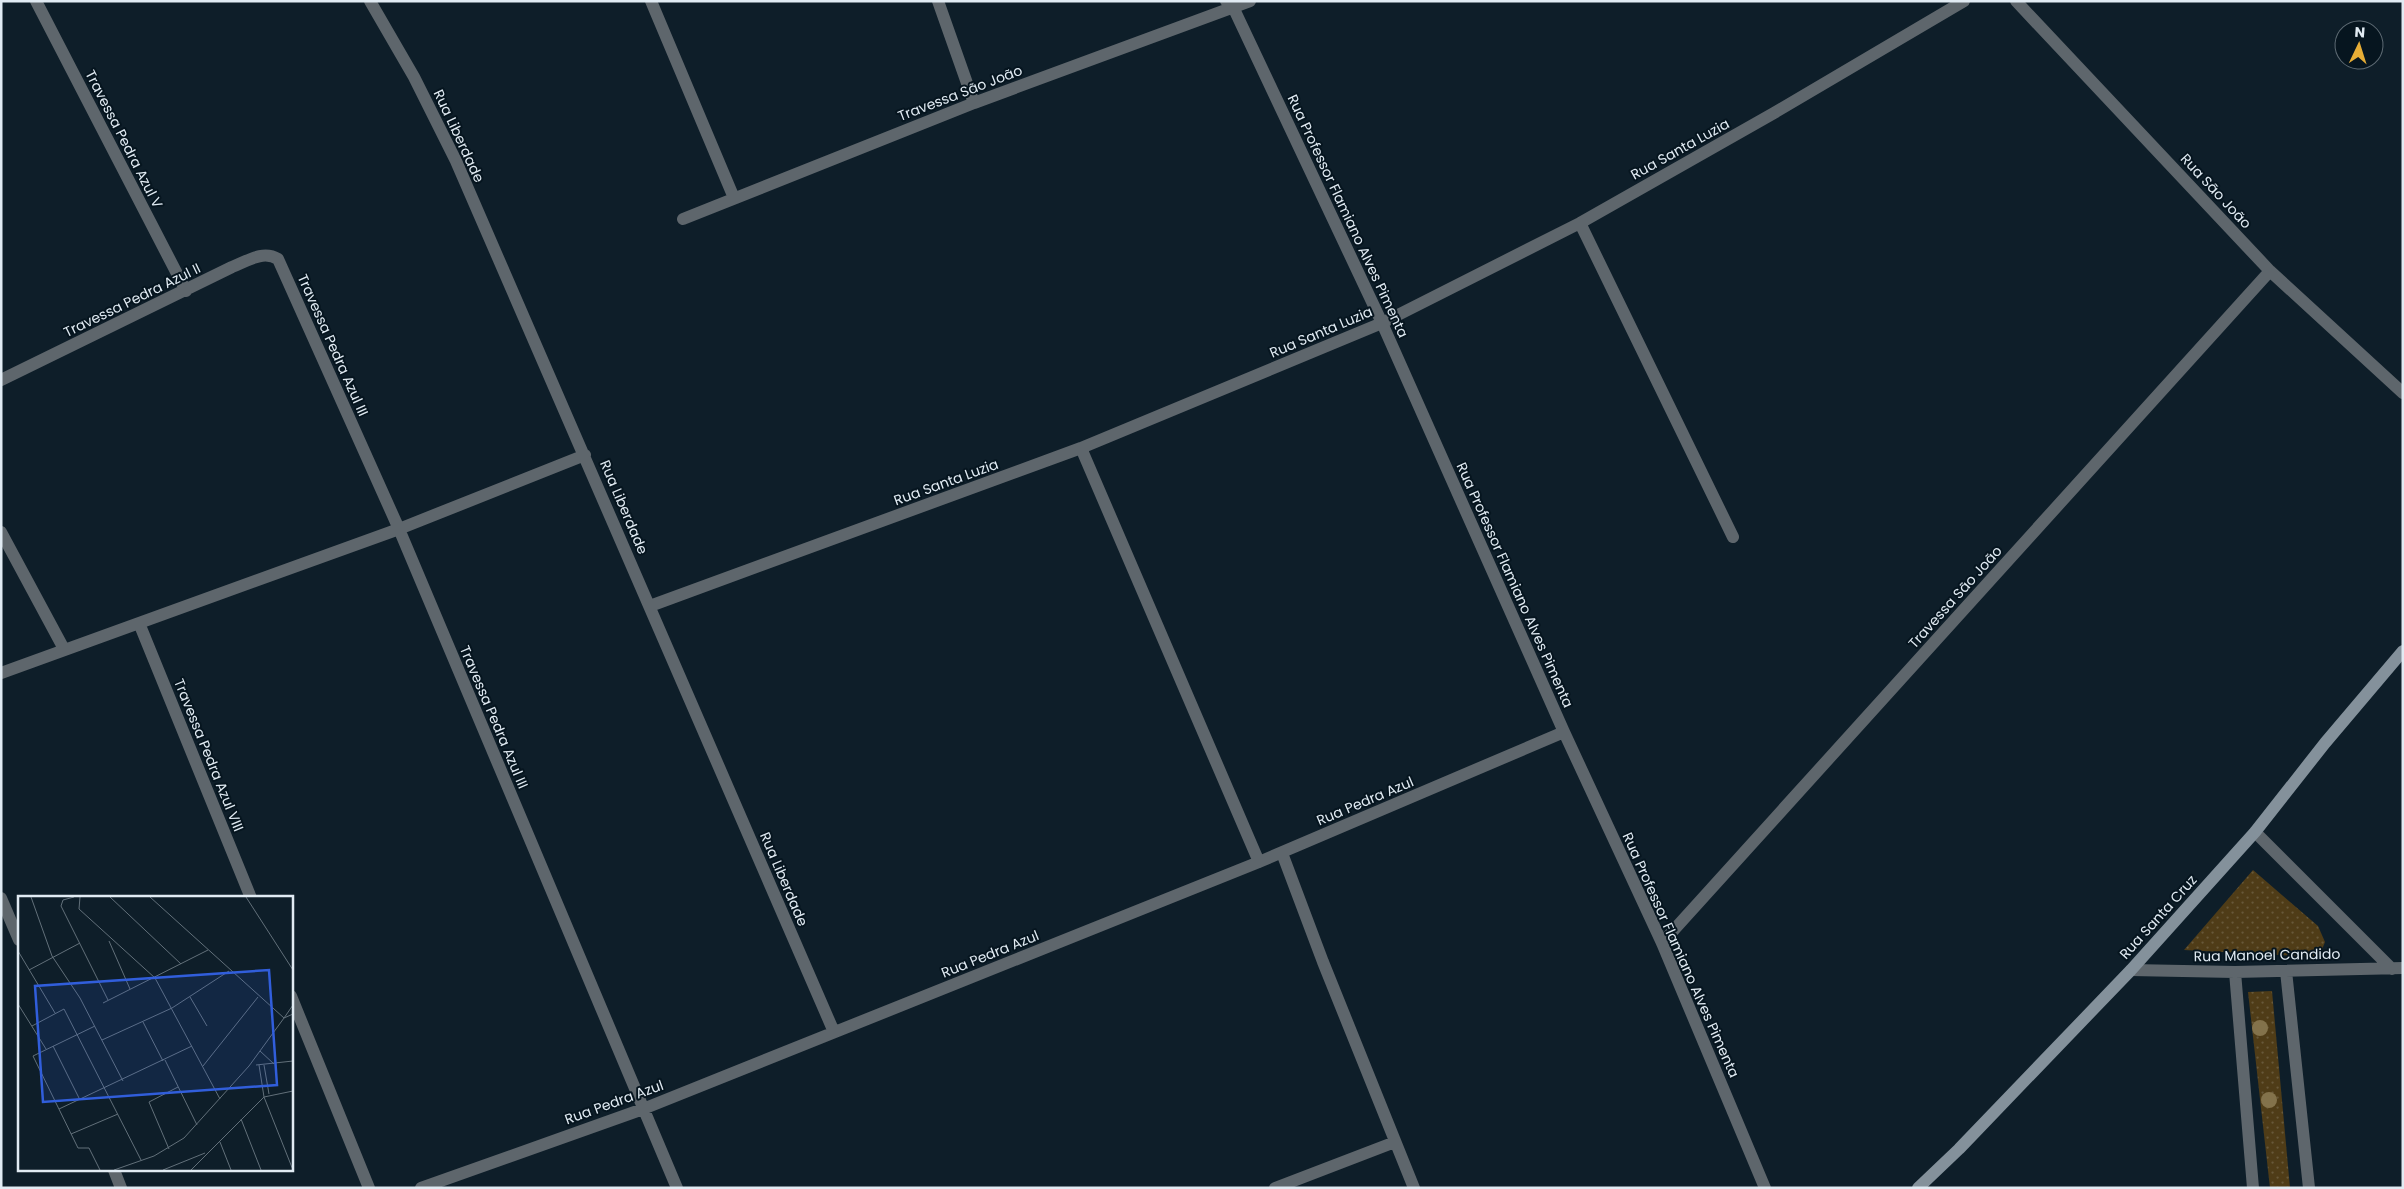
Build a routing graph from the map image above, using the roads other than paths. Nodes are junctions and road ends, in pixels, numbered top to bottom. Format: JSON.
{"nodes":[{"id":1,"x":36,"y":1,"type":"edge"},
{"id":2,"x":370,"y":1,"type":"edge"},
{"id":3,"x":651,"y":1,"type":"edge"},
{"id":4,"x":938,"y":1,"type":"edge"},
{"id":5,"x":1250,"y":1,"type":"edge"},
{"id":6,"x":1964,"y":1,"type":"edge"},
{"id":7,"x":2016,"y":1,"type":"edge"},
{"id":8,"x":1230,"y":5,"type":"edge"},
{"id":9,"x":974,"y":102,"type":"junction"},
{"id":10,"x":734,"y":198,"type":"junction"},
{"id":11,"x":683,"y":219,"type":"dead end"},
{"id":12,"x":1580,"y":222,"type":"junction"},
{"id":13,"x":278,"y":259,"type":"joint"},
{"id":14,"x":2270,"y":271,"type":"junction"},
{"id":15,"x":186,"y":291,"type":"junction"},
{"id":16,"x":1382,"y":323,"type":"junction"},
{"id":17,"x":1,"y":380,"type":"edge"},
{"id":18,"x":2403,"y":393,"type":"edge"},
{"id":19,"x":1081,"y":448,"type":"junction"},
{"id":20,"x":585,"y":455,"type":"junction"},
{"id":21,"x":399,"y":529,"type":"junction"},
{"id":22,"x":1,"y":532,"type":"edge"},
{"id":23,"x":1733,"y":537,"type":"dead end"},
{"id":24,"x":650,"y":606,"type":"junction"},
{"id":25,"x":139,"y":623,"type":"junction"},
{"id":26,"x":64,"y":649,"type":"junction"},
{"id":27,"x":2403,"y":651,"type":"edge"},
{"id":28,"x":1,"y":673,"type":"edge"},
{"id":29,"x":1564,"y":732,"type":"junction"},
{"id":30,"x":2254,"y":832,"type":"junction"},
{"id":31,"x":1282,"y":853,"type":"junction"},
{"id":32,"x":1259,"y":862,"type":"junction"},
{"id":33,"x":250,"y":896,"type":"edge"},
{"id":34,"x":1,"y":898,"type":"edge"},
{"id":35,"x":18,"y":938,"type":"edge"},
{"id":36,"x":1662,"y":943,"type":"junction"},
{"id":37,"x":2398,"y":969,"type":"edge"},
{"id":38,"x":2131,"y":970,"type":"junction"},
{"id":39,"x":2286,"y":971,"type":"junction"},
{"id":40,"x":2235,"y":972,"type":"junction"},
{"id":41,"x":292,"y":998,"type":"edge"},
{"id":42,"x":834,"y":1032,"type":"junction"},
{"id":43,"x":643,"y":1108,"type":"junction"},
{"id":44,"x":1395,"y":1142,"type":"junction"},
{"id":45,"x":115,"y":1172,"type":"edge"},
{"id":46,"x":121,"y":1188,"type":"edge"},
{"id":47,"x":369,"y":1188,"type":"edge"},
{"id":48,"x":421,"y":1188,"type":"edge"},
{"id":49,"x":677,"y":1188,"type":"edge"},
{"id":50,"x":1275,"y":1188,"type":"edge"},
{"id":51,"x":1414,"y":1188,"type":"edge"},
{"id":52,"x":1765,"y":1188,"type":"edge"},
{"id":53,"x":1918,"y":1188,"type":"edge"},
{"id":54,"x":2253,"y":1188,"type":"edge"},
{"id":55,"x":2309,"y":1188,"type":"edge"}],
"edges":[{"from":1,"to":15,"type":"street","name":"Travessa Pedra Azul V"},
{"from":2,"to":20,"type":"street","name":"Rua Liberdade"},
{"from":3,"to":10,"type":"street"},
{"from":4,"to":9,"type":"street"},
{"from":5,"to":8,"type":"street","name":"Travessa São João"},
{"from":6,"to":12,"type":"street","name":"Rua Santa Luzia"},
{"from":7,"to":14,"type":"street","name":"Rua São João"},
{"from":8,"to":9,"type":"street","name":"Travessa São João"},
{"from":8,"to":16,"type":"street","name":"Rua Professor Flamiano Alves Pimenta"},
{"from":9,"to":10,"type":"street","name":"Travessa São João"},
{"from":10,"to":11,"type":"street","name":"Travessa São João"},
{"from":12,"to":16,"type":"street","name":"Rua Santa Luzia"},
{"from":12,"to":23,"type":"street"},
{"from":13,"to":15,"type":"street","name":"Travessa Pedra Azul II"},
{"from":13,"to":21,"type":"street","name":"Travessa Pedra Azul III"},
{"from":14,"to":18,"type":"street","name":"Rua São João"},
{"from":14,"to":36,"type":"street","name":"Travessa São João"},
{"from":15,"to":17,"type":"street","name":"Travessa Pedra Azul II"},
{"from":16,"to":19,"type":"street","name":"Rua Santa Luzia"},
{"from":16,"to":29,"type":"street","name":"Rua Professor Flamiano Alves Pimenta"},
{"from":19,"to":24,"type":"street","name":"Rua Santa Luzia"},
{"from":19,"to":32,"type":"street"},
{"from":20,"to":21,"type":"street"},
{"from":20,"to":24,"type":"street","name":"Rua Liberdade"},
{"from":21,"to":25,"type":"street"},
{"from":21,"to":43,"type":"street","name":"Travessa Pedra Azul III"},
{"from":22,"to":26,"type":"street"},
{"from":24,"to":42,"type":"street","name":"Rua Liberdade"},
{"from":25,"to":26,"type":"street"},
{"from":25,"to":33,"type":"street","name":"Travessa Pedra Azul VIII"},
{"from":26,"to":28,"type":"street"},
{"from":27,"to":30,"type":"main road","name":"Rua Santa Cruz"},
{"from":29,"to":31,"type":"street","name":"Rua Pedra Azul"},
{"from":29,"to":36,"type":"street","name":"Rua Professor Flamiano Alves Pimenta"},
{"from":30,"to":37,"type":"street"},
{"from":30,"to":38,"type":"main road","name":"Rua Santa Cruz"},
{"from":31,"to":32,"type":"street","name":"Rua Pedra Azul"},
{"from":31,"to":44,"type":"street"},
{"from":32,"to":42,"type":"street","name":"Rua Pedra Azul"},
{"from":34,"to":35,"type":"street"},
{"from":36,"to":52,"type":"street","name":"Rua Professor Flamiano Alves Pimenta"},
{"from":37,"to":39,"type":"street","name":"Rua Manoel Candido"},
{"from":38,"to":40,"type":"street","name":"Rua Manoel Candido"},
{"from":38,"to":53,"type":"main road","name":"Rua Santa Cruz"},
{"from":39,"to":40,"type":"street","name":"Rua Manoel Candido"},
{"from":39,"to":55,"type":"street"},
{"from":40,"to":54,"type":"street"},
{"from":41,"to":47,"type":"street"},
{"from":42,"to":43,"type":"street","name":"Rua Pedra Azul"},
{"from":43,"to":48,"type":"street","name":"Rua Pedra Azul"},
{"from":43,"to":49,"type":"street","name":"Travessa Pedra Azul III"},
{"from":44,"to":50,"type":"street"},
{"from":44,"to":51,"type":"street"},
{"from":45,"to":46,"type":"street"}]}
